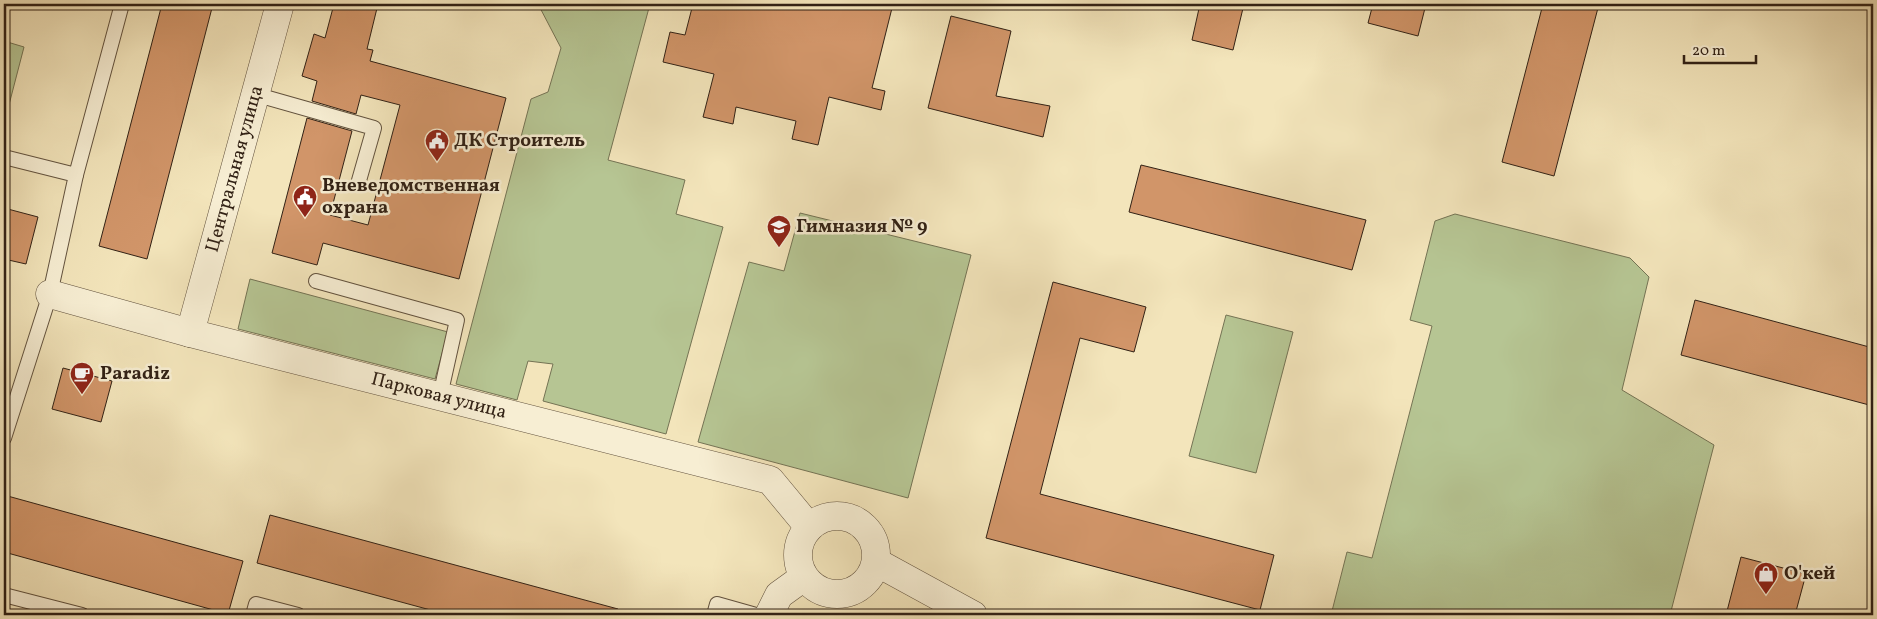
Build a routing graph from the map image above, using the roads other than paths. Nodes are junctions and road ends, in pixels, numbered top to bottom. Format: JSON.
{"nodes":[{"id":1,"x":122,"y":4,"type":"edge"},
{"id":2,"x":280,"y":4,"type":"edge"},
{"id":3,"x":254,"y":94,"type":"junction"},
{"id":4,"x":4,"y":157,"type":"edge"},
{"id":5,"x":76,"y":175,"type":"junction"},
{"id":6,"x":358,"y":184,"type":"dead end"},
{"id":7,"x":316,"y":281,"type":"dead end"},
{"id":8,"x":50,"y":294,"type":"junction"},
{"id":9,"x":190,"y":333,"type":"junction"},
{"id":10,"x":440,"y":396,"type":"junction"},
{"id":11,"x":4,"y":438,"type":"edge"},
{"id":12,"x":809,"y":527,"type":"junction"},
{"id":13,"x":876,"y":562,"type":"junction"},
{"id":14,"x":804,"y":576,"type":"junction"},
{"id":15,"x":4,"y":595,"type":"edge"},
{"id":16,"x":82,"y":615,"type":"edge"},
{"id":17,"x":254,"y":615,"type":"edge"},
{"id":18,"x":298,"y":615,"type":"edge"},
{"id":19,"x":714,"y":615,"type":"edge"},
{"id":20,"x":756,"y":615,"type":"edge"},
{"id":21,"x":769,"y":615,"type":"edge"},
{"id":22,"x":973,"y":615,"type":"edge"}],
"edges":[{"from":1,"to":5,"type":"lane"},
{"from":2,"to":3,"type":"street","name":"Центральная улица"},
{"from":3,"to":6,"type":"lane"},
{"from":3,"to":9,"type":"street","name":"Центральная улица"},
{"from":4,"to":5,"type":"lane"},
{"from":5,"to":8,"type":"lane"},
{"from":7,"to":10,"type":"lane"},
{"from":8,"to":9,"type":"street","name":"Парковая улица"},
{"from":8,"to":11,"type":"lane"},
{"from":9,"to":10,"type":"street","name":"Парковая улица"},
{"from":10,"to":12,"type":"street","name":"Парковая улица"},
{"from":12,"to":13,"type":"street"},
{"from":12,"to":14,"type":"street"},
{"from":13,"to":14,"type":"street"},
{"from":13,"to":22,"type":"street"},
{"from":14,"to":21,"type":"street"},
{"from":15,"to":16,"type":"lane"},
{"from":17,"to":18,"type":"lane"},
{"from":19,"to":20,"type":"lane"}]}
